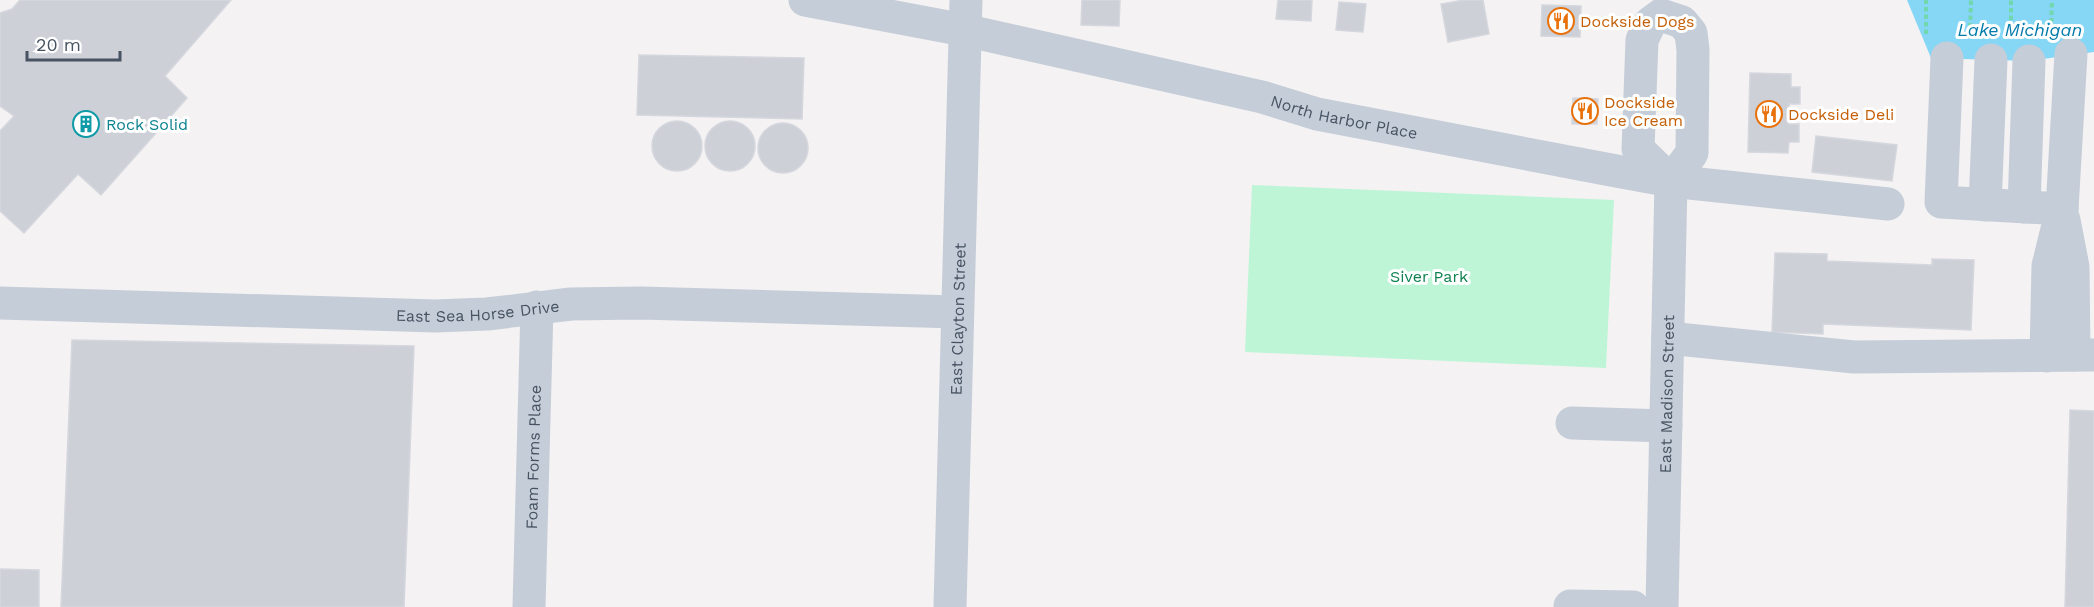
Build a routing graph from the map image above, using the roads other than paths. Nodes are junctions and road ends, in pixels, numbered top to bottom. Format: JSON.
{"nodes":[{"id":1,"x":805,"y":0,"type":"edge"},
{"id":2,"x":965,"y":15,"type":"edge"},
{"id":3,"x":2071,"y":54,"type":"dead end"},
{"id":4,"x":1947,"y":58,"type":"dead end"},
{"id":5,"x":1991,"y":60,"type":"dead end"},
{"id":6,"x":2028,"y":61,"type":"dead end"},
{"id":7,"x":1671,"y":181,"type":"junction"},
{"id":8,"x":1888,"y":204,"type":"dead end"},
{"id":9,"x":1985,"y":205,"type":"junction"},
{"id":10,"x":2024,"y":207,"type":"junction"},
{"id":11,"x":2062,"y":209,"type":"junction"},
{"id":12,"x":0,"y":303,"type":"edge"},
{"id":13,"x":537,"y":307,"type":"junction"},
{"id":14,"x":957,"y":312,"type":"junction"},
{"id":15,"x":1668,"y":338,"type":"junction"},
{"id":16,"x":2071,"y":355,"type":"edge"},
{"id":17,"x":1572,"y":423,"type":"dead end"},
{"id":18,"x":1666,"y":426,"type":"junction"},
{"id":19,"x":1570,"y":606,"type":"edge"},
{"id":20,"x":529,"y":607,"type":"edge"},
{"id":21,"x":950,"y":607,"type":"edge"},
{"id":22,"x":1633,"y":607,"type":"edge"},
{"id":23,"x":1662,"y":607,"type":"edge"}],
"edges":[{"from":1,"to":2,"type":"lane","name":"North Harbor Place"},
{"from":2,"to":7,"type":"lane","name":"North Harbor Place"},
{"from":2,"to":14,"type":"lane","name":"East Clayton Street"},
{"from":3,"to":11,"type":"lane"},
{"from":4,"to":9,"type":"lane"},
{"from":5,"to":9,"type":"lane"},
{"from":6,"to":10,"type":"lane"},
{"from":7,"to":8,"type":"lane","name":"North Harbor Place"},
{"from":7,"to":15,"type":"lane","name":"East Madison Street"},
{"from":9,"to":10,"type":"lane"},
{"from":10,"to":11,"type":"lane"},
{"from":11,"to":16,"type":"lane"},
{"from":12,"to":13,"type":"lane","name":"East Sea Horse Drive"},
{"from":13,"to":14,"type":"lane","name":"East Sea Horse Drive"},
{"from":13,"to":20,"type":"lane","name":"Foam Forms Place"},
{"from":14,"to":21,"type":"lane","name":"East Clayton Street"},
{"from":15,"to":16,"type":"lane"},
{"from":15,"to":18,"type":"lane","name":"East Madison Street"},
{"from":17,"to":18,"type":"lane"},
{"from":18,"to":23,"type":"lane","name":"East Madison Street"},
{"from":19,"to":22,"type":"lane"}]}
